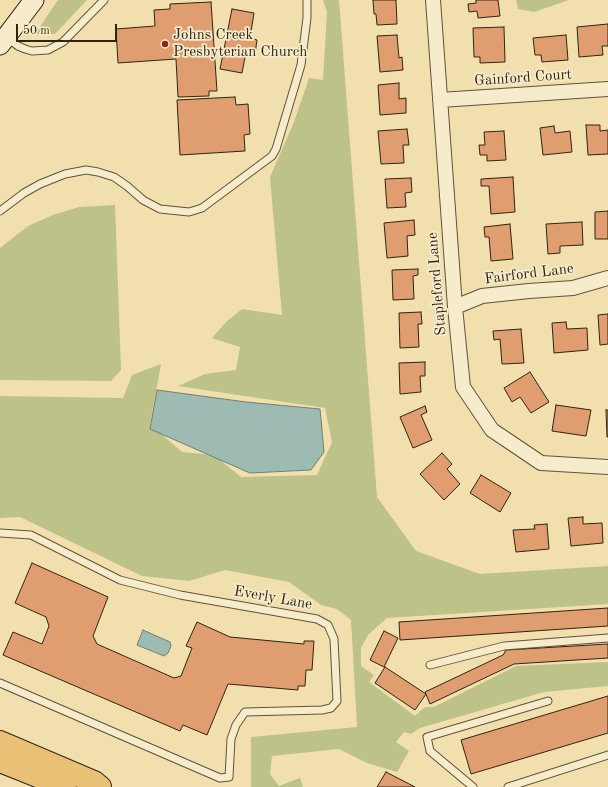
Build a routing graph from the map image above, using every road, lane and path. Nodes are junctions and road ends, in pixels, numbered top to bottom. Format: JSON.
{"nodes":[{"id":1,"x":34,"y":0,"type":"edge"},
{"id":2,"x":104,"y":0,"type":"edge"},
{"id":3,"x":307,"y":0,"type":"edge"},
{"id":4,"x":433,"y":0,"type":"edge"},
{"id":5,"x":3,"y":41,"type":"edge"},
{"id":6,"x":608,"y":89,"type":"edge"},
{"id":7,"x":440,"y":100,"type":"junction"},
{"id":8,"x":0,"y":211,"type":"edge"},
{"id":9,"x":608,"y":278,"type":"edge"},
{"id":10,"x":455,"y":307,"type":"junction"},
{"id":11,"x":608,"y":466,"type":"edge"},
{"id":12,"x":0,"y":533,"type":"edge"},
{"id":13,"x":608,"y":638,"type":"edge"},
{"id":14,"x":430,"y":665,"type":"dead end"},
{"id":15,"x":0,"y":683,"type":"edge"},
{"id":16,"x":548,"y":701,"type":"dead end"},
{"id":17,"x":0,"y":742,"type":"edge"},
{"id":18,"x":608,"y":755,"type":"edge"},
{"id":19,"x":0,"y":761,"type":"edge"},
{"id":20,"x":65,"y":787,"type":"edge"},
{"id":21,"x":100,"y":787,"type":"edge"},
{"id":22,"x":473,"y":787,"type":"edge"},
{"id":23,"x":508,"y":787,"type":"edge"}],
"edges":[{"from":1,"to":5,"type":"street"},
{"from":2,"to":5,"type":"lane"},
{"from":3,"to":8,"type":"lane"},
{"from":4,"to":7,"type":"street","name":"Stapleford Lane"},
{"from":6,"to":7,"type":"street","name":"Gainford Court"},
{"from":7,"to":10,"type":"street","name":"Stapleford Lane"},
{"from":9,"to":10,"type":"street","name":"Fairford Lane"},
{"from":10,"to":11,"type":"street","name":"Stapleford Lane"},
{"from":12,"to":15,"type":"lane","name":"Everly Lane"},
{"from":13,"to":14,"type":"lane"},
{"from":16,"to":22,"type":"lane"},
{"from":17,"to":21,"type":"highway"},
{"from":18,"to":23,"type":"lane"},
{"from":19,"to":20,"type":"highway"}]}
